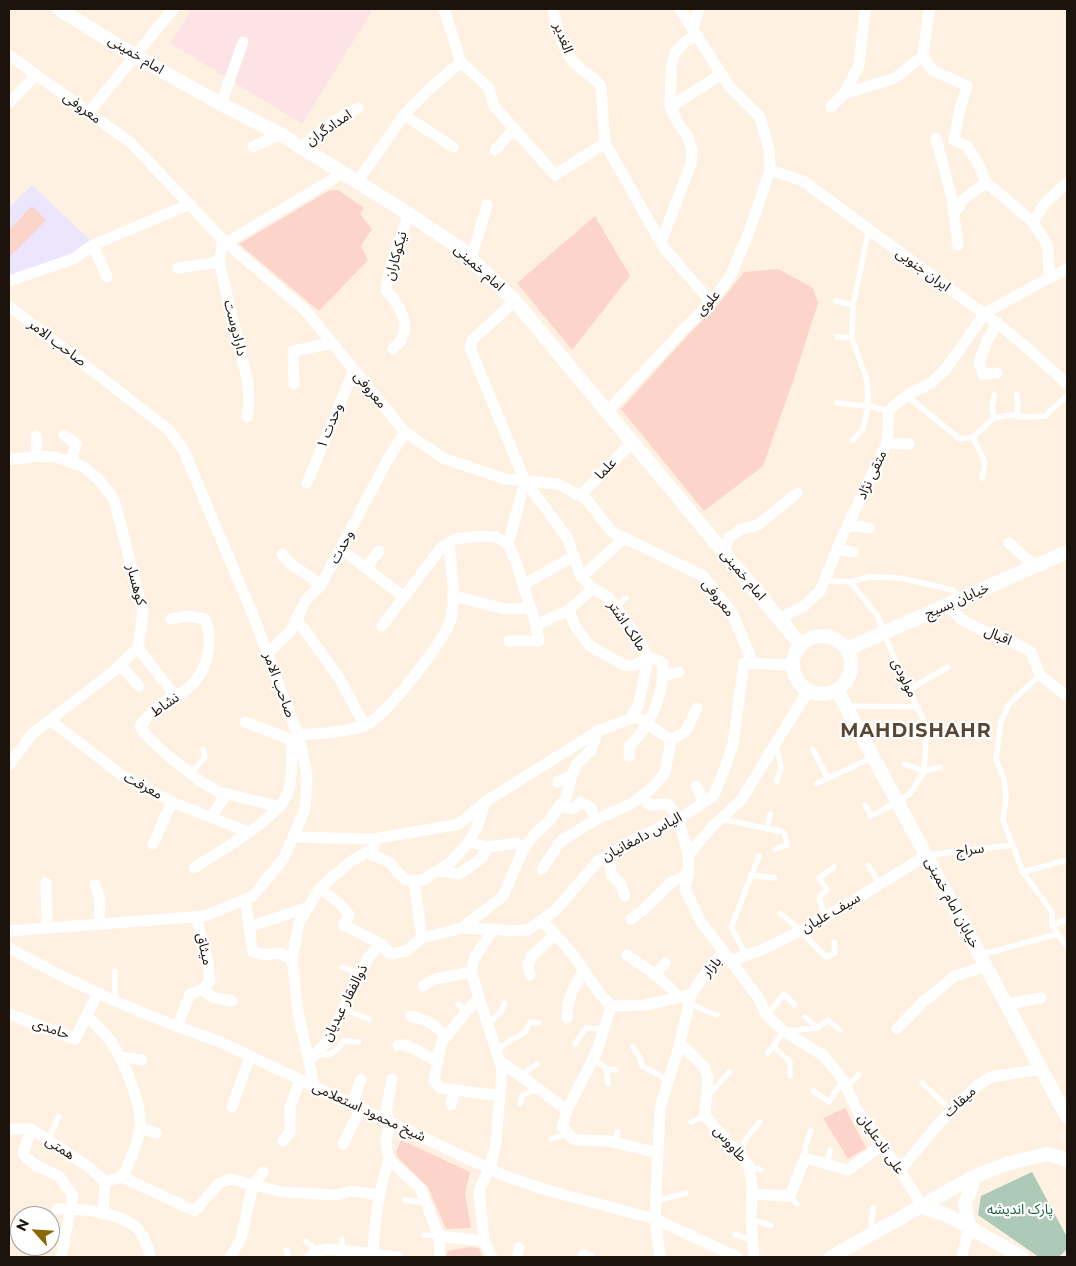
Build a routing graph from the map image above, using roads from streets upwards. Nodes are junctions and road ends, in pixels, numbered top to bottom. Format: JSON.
{"nodes":[{"id":1,"x":59,"y":9,"type":"edge"},
{"id":2,"x":173,"y":9,"type":"edge"},
{"id":3,"x":444,"y":9,"type":"edge"},
{"id":4,"x":554,"y":9,"type":"edge"},
{"id":5,"x":680,"y":9,"type":"edge"},
{"id":6,"x":699,"y":9,"type":"edge"},
{"id":7,"x":866,"y":9,"type":"edge"},
{"id":8,"x":929,"y":9,"type":"edge"},
{"id":9,"x":695,"y":32,"type":"junction"},
{"id":10,"x":243,"y":42,"type":"dead end"},
{"id":11,"x":9,"y":55,"type":"edge"},
{"id":12,"x":136,"y":56,"type":"junction"},
{"id":13,"x":923,"y":56,"type":"junction"},
{"id":14,"x":461,"y":62,"type":"junction"},
{"id":15,"x":722,"y":74,"type":"junction"},
{"id":16,"x":36,"y":75,"type":"junction"},
{"id":17,"x":844,"y":94,"type":"junction"},
{"id":18,"x":9,"y":103,"type":"edge"},
{"id":19,"x":221,"y":104,"type":"junction"},
{"id":20,"x":670,"y":107,"type":"junction"},
{"id":21,"x":831,"y":107,"type":"dead end"},
{"id":22,"x":358,"y":108,"type":"dead end"},
{"id":23,"x":89,"y":112,"type":"junction"},
{"id":24,"x":404,"y":115,"type":"junction"},
{"id":25,"x":514,"y":129,"type":"junction"},
{"id":26,"x":280,"y":134,"type":"junction"},
{"id":27,"x":936,"y":138,"type":"dead end"},
{"id":28,"x":605,"y":143,"type":"junction"},
{"id":29,"x":253,"y":147,"type":"dead end"},
{"id":30,"x":301,"y":147,"type":"junction"},
{"id":31,"x":453,"y":147,"type":"dead end"},
{"id":32,"x":495,"y":150,"type":"dead end"},
{"id":33,"x":770,"y":170,"type":"junction"},
{"id":34,"x":343,"y":174,"type":"junction"},
{"id":35,"x":357,"y":182,"type":"junction"},
{"id":36,"x":986,"y":182,"type":"junction"},
{"id":37,"x":1067,"y":183,"type":"edge"},
{"id":38,"x":190,"y":204,"type":"junction"},
{"id":39,"x":487,"y":205,"type":"dead end"},
{"id":40,"x":954,"y":213,"type":"junction"},
{"id":41,"x":409,"y":214,"type":"junction"},
{"id":42,"x":1034,"y":222,"type":"junction"},
{"id":43,"x":224,"y":242,"type":"junction"},
{"id":44,"x":661,"y":242,"type":"junction"},
{"id":45,"x":93,"y":245,"type":"junction"},
{"id":46,"x":958,"y":245,"type":"dead end"},
{"id":47,"x":471,"y":259,"type":"junction"},
{"id":48,"x":218,"y":262,"type":"junction"},
{"id":49,"x":178,"y":268,"type":"dead end"},
{"id":50,"x":1067,"y":269,"type":"edge"},
{"id":51,"x":107,"y":277,"type":"dead end"},
{"id":52,"x":1049,"y":278,"type":"junction"},
{"id":53,"x":9,"y":280,"type":"edge"},
{"id":54,"x":515,"y":302,"type":"junction"},
{"id":55,"x":711,"y":302,"type":"junction"},
{"id":56,"x":9,"y":306,"type":"edge"},
{"id":57,"x":985,"y":313,"type":"junction"},
{"id":58,"x":996,"y":322,"type":"junction"},
{"id":59,"x":332,"y":343,"type":"junction"},
{"id":60,"x":393,"y":349,"type":"dead end"},
{"id":61,"x":354,"y":370,"type":"junction"},
{"id":62,"x":997,"y":373,"type":"dead end"},
{"id":63,"x":294,"y":384,"type":"dead end"},
{"id":64,"x":1067,"y":384,"type":"edge"},
{"id":65,"x":607,"y":412,"type":"junction"},
{"id":66,"x":247,"y":417,"type":"dead end"},
{"id":67,"x":405,"y":432,"type":"junction"},
{"id":68,"x":64,"y":435,"type":"dead end"},
{"id":69,"x":36,"y":436,"type":"dead end"},
{"id":70,"x":632,"y":442,"type":"junction"},
{"id":71,"x":887,"y":443,"type":"junction"},
{"id":72,"x":909,"y":444,"type":"dead end"},
{"id":73,"x":37,"y":456,"type":"junction"},
{"id":74,"x":9,"y":460,"type":"edge"},
{"id":75,"x":71,"y":462,"type":"junction"},
{"id":76,"x":525,"y":481,"type":"junction"},
{"id":77,"x":307,"y":483,"type":"dead end"},
{"id":78,"x":797,"y":493,"type":"dead end"},
{"id":79,"x":580,"y":496,"type":"junction"},
{"id":80,"x":848,"y":525,"type":"junction"},
{"id":81,"x":869,"y":528,"type":"dead end"},
{"id":82,"x":625,"y":538,"type":"junction"},
{"id":83,"x":449,"y":543,"type":"junction"},
{"id":84,"x":1009,"y":543,"type":"dead end"},
{"id":85,"x":508,"y":544,"type":"junction"},
{"id":86,"x":341,"y":549,"type":"junction"},
{"id":87,"x":837,"y":549,"type":"junction"},
{"id":88,"x":379,"y":551,"type":"dead end"},
{"id":89,"x":724,"y":552,"type":"junction"},
{"id":90,"x":853,"y":552,"type":"dead end"},
{"id":91,"x":1067,"y":552,"type":"edge"},
{"id":92,"x":282,"y":554,"type":"dead end"},
{"id":93,"x":574,"y":556,"type":"junction"},
{"id":94,"x":1035,"y":566,"type":"junction"},
{"id":95,"x":366,"y":568,"type":"junction"},
{"id":96,"x":581,"y":577,"type":"junction"},
{"id":97,"x":321,"y":585,"type":"junction"},
{"id":98,"x":523,"y":586,"type":"junction"},
{"id":99,"x":593,"y":588,"type":"junction"},
{"id":100,"x":454,"y":596,"type":"junction"},
{"id":101,"x":404,"y":597,"type":"junction"},
{"id":102,"x":953,"y":603,"type":"junction"},
{"id":103,"x":530,"y":608,"type":"junction"},
{"id":104,"x":569,"y":610,"type":"junction"},
{"id":105,"x":296,"y":618,"type":"junction"},
{"id":106,"x":171,"y":619,"type":"dead end"},
{"id":107,"x":779,"y":619,"type":"junction"},
{"id":108,"x":536,"y":625,"type":"junction"},
{"id":109,"x":382,"y":626,"type":"dead end"},
{"id":110,"x":509,"y":641,"type":"dead end"},
{"id":111,"x":800,"y":644,"type":"junction"},
{"id":112,"x":138,"y":648,"type":"junction"},
{"id":113,"x":847,"y":649,"type":"junction"},
{"id":114,"x":267,"y":654,"type":"junction"},
{"id":115,"x":648,"y":658,"type":"junction"},
{"id":116,"x":748,"y":663,"type":"junction"},
{"id":117,"x":120,"y":665,"type":"junction"},
{"id":118,"x":792,"y":665,"type":"junction"},
{"id":119,"x":679,"y":672,"type":"dead end"},
{"id":120,"x":663,"y":676,"type":"junction"},
{"id":121,"x":139,"y":686,"type":"dead end"},
{"id":122,"x":837,"y":690,"type":"junction"},
{"id":123,"x":808,"y":691,"type":"junction"},
{"id":124,"x":175,"y":696,"type":"junction"},
{"id":125,"x":1067,"y":696,"type":"edge"},
{"id":126,"x":696,"y":708,"type":"dead end"},
{"id":127,"x":633,"y":714,"type":"junction"},
{"id":128,"x":50,"y":720,"type":"junction"},
{"id":129,"x":245,"y":722,"type":"dead end"},
{"id":130,"x":648,"y":724,"type":"junction"},
{"id":131,"x":365,"y":726,"type":"junction"},
{"id":132,"x":598,"y":732,"type":"junction"},
{"id":133,"x":296,"y":737,"type":"junction"},
{"id":134,"x":671,"y":740,"type":"junction"},
{"id":135,"x":629,"y":756,"type":"dead end"},
{"id":136,"x":9,"y":765,"type":"edge"},
{"id":137,"x":572,"y":775,"type":"junction"},
{"id":138,"x":558,"y":782,"type":"dead end"},
{"id":139,"x":696,"y":786,"type":"dead end"},
{"id":140,"x":226,"y":794,"type":"junction"},
{"id":141,"x":642,"y":795,"type":"junction"},
{"id":142,"x":172,"y":802,"type":"junction"},
{"id":143,"x":486,"y":802,"type":"junction"},
{"id":144,"x":704,"y":802,"type":"junction"},
{"id":145,"x":559,"y":806,"type":"junction"},
{"id":146,"x":280,"y":807,"type":"junction"},
{"id":147,"x":212,"y":816,"type":"junction"},
{"id":148,"x":679,"y":818,"type":"junction"},
{"id":149,"x":595,"y":820,"type":"junction"},
{"id":150,"x":248,"y":832,"type":"junction"},
{"id":151,"x":293,"y":837,"type":"junction"},
{"id":152,"x":374,"y":839,"type":"junction"},
{"id":153,"x":470,"y":842,"type":"junction"},
{"id":154,"x":153,"y":844,"type":"dead end"},
{"id":155,"x":488,"y":847,"type":"junction"},
{"id":156,"x":523,"y":850,"type":"junction"},
{"id":157,"x":366,"y":852,"type":"junction"},
{"id":158,"x":608,"y":855,"type":"junction"},
{"id":159,"x":688,"y":855,"type":"junction"},
{"id":160,"x":926,"y":856,"type":"junction"},
{"id":161,"x":194,"y":868,"type":"dead end"},
{"id":162,"x":542,"y":869,"type":"dead end"},
{"id":163,"x":439,"y":871,"type":"junction"},
{"id":164,"x":688,"y":874,"type":"junction"},
{"id":165,"x":414,"y":880,"type":"junction"},
{"id":166,"x":46,"y":883,"type":"dead end"},
{"id":167,"x":95,"y":885,"type":"dead end"},
{"id":168,"x":320,"y":888,"type":"junction"},
{"id":169,"x":626,"y":896,"type":"dead end"},
{"id":170,"x":245,"y":900,"type":"junction"},
{"id":171,"x":309,"y":907,"type":"junction"},
{"id":172,"x":196,"y":917,"type":"junction"},
{"id":173,"x":631,"y":919,"type":"dead end"},
{"id":174,"x":542,"y":920,"type":"junction"},
{"id":175,"x":99,"y":924,"type":"junction"},
{"id":176,"x":47,"y":927,"type":"junction"},
{"id":177,"x":249,"y":927,"type":"junction"},
{"id":178,"x":462,"y":928,"type":"junction"},
{"id":179,"x":492,"y":928,"type":"junction"},
{"id":180,"x":9,"y":931,"type":"edge"},
{"id":181,"x":555,"y":934,"type":"junction"},
{"id":182,"x":422,"y":938,"type":"junction"},
{"id":183,"x":381,"y":944,"type":"junction"},
{"id":184,"x":9,"y":948,"type":"edge"},
{"id":185,"x":627,"y":955,"type":"dead end"},
{"id":186,"x":728,"y":957,"type":"junction"},
{"id":187,"x":292,"y":959,"type":"junction"},
{"id":188,"x":983,"y":960,"type":"junction"},
{"id":189,"x":665,"y":963,"type":"dead end"},
{"id":190,"x":584,"y":970,"type":"junction"},
{"id":191,"x":471,"y":972,"type":"junction"},
{"id":192,"x":656,"y":974,"type":"junction"},
{"id":193,"x":530,"y":976,"type":"dead end"},
{"id":194,"x":423,"y":986,"type":"dead end"},
{"id":195,"x":202,"y":990,"type":"junction"},
{"id":196,"x":98,"y":993,"type":"junction"},
{"id":197,"x":479,"y":996,"type":"junction"},
{"id":198,"x":678,"y":997,"type":"junction"},
{"id":199,"x":1042,"y":998,"type":"dead end"},
{"id":200,"x":690,"y":999,"type":"junction"},
{"id":201,"x":232,"y":1001,"type":"dead end"},
{"id":202,"x":1007,"y":1004,"type":"junction"},
{"id":203,"x":611,"y":1006,"type":"junction"},
{"id":204,"x":9,"y":1014,"type":"edge"},
{"id":205,"x":87,"y":1016,"type":"junction"},
{"id":206,"x":411,"y":1016,"type":"dead end"},
{"id":207,"x":567,"y":1018,"type":"dead end"},
{"id":208,"x":177,"y":1027,"type":"junction"},
{"id":209,"x":897,"y":1029,"type":"dead end"},
{"id":210,"x":448,"y":1035,"type":"junction"},
{"id":211,"x":398,"y":1044,"type":"dead end"},
{"id":212,"x":680,"y":1044,"type":"junction"},
{"id":213,"x":498,"y":1055,"type":"junction"},
{"id":214,"x":250,"y":1056,"type":"junction"},
{"id":215,"x":119,"y":1057,"type":"junction"},
{"id":216,"x":312,"y":1057,"type":"junction"},
{"id":217,"x":142,"y":1060,"type":"dead end"},
{"id":218,"x":438,"y":1061,"type":"junction"},
{"id":219,"x":1042,"y":1068,"type":"junction"},
{"id":220,"x":392,"y":1078,"type":"dead end"},
{"id":221,"x":361,"y":1079,"type":"dead end"},
{"id":222,"x":300,"y":1080,"type":"junction"},
{"id":223,"x":314,"y":1086,"type":"junction"},
{"id":224,"x":454,"y":1091,"type":"junction"},
{"id":225,"x":500,"y":1096,"type":"junction"},
{"id":226,"x":1063,"y":1101,"type":"edge"},
{"id":227,"x":451,"y":1105,"type":"dead end"},
{"id":228,"x":356,"y":1106,"type":"junction"},
{"id":229,"x":232,"y":1107,"type":"dead end"},
{"id":230,"x":567,"y":1110,"type":"junction"},
{"id":231,"x":1067,"y":1117,"type":"edge"},
{"id":232,"x":390,"y":1122,"type":"junction"},
{"id":233,"x":140,"y":1128,"type":"junction"},
{"id":234,"x":9,"y":1129,"type":"edge"},
{"id":235,"x":31,"y":1129,"type":"junction"},
{"id":236,"x":156,"y":1132,"type":"dead end"},
{"id":237,"x":283,"y":1141,"type":"dead end"},
{"id":238,"x":343,"y":1144,"type":"dead end"},
{"id":239,"x":882,"y":1146,"type":"junction"},
{"id":240,"x":658,"y":1153,"type":"junction"},
{"id":241,"x":389,"y":1160,"type":"junction"},
{"id":242,"x":1067,"y":1160,"type":"edge"},
{"id":243,"x":490,"y":1168,"type":"junction"},
{"id":244,"x":900,"y":1170,"type":"junction"},
{"id":245,"x":263,"y":1172,"type":"dead end"},
{"id":246,"x":975,"y":1176,"type":"junction"},
{"id":247,"x":122,"y":1177,"type":"junction"},
{"id":248,"x":105,"y":1182,"type":"junction"},
{"id":249,"x":253,"y":1184,"type":"junction"},
{"id":250,"x":752,"y":1194,"type":"junction"},
{"id":251,"x":378,"y":1195,"type":"junction"},
{"id":252,"x":923,"y":1207,"type":"junction"},
{"id":253,"x":71,"y":1209,"type":"junction"},
{"id":254,"x":60,"y":1210,"type":"edge"},
{"id":255,"x":103,"y":1213,"type":"junction"},
{"id":256,"x":655,"y":1219,"type":"junction"},
{"id":257,"x":969,"y":1226,"type":"junction"},
{"id":258,"x":439,"y":1236,"type":"junction"},
{"id":259,"x":484,"y":1242,"type":"junction"},
{"id":260,"x":314,"y":1254,"type":"edge"},
{"id":261,"x":373,"y":1255,"type":"edge"},
{"id":262,"x":61,"y":1257,"type":"edge"},
{"id":263,"x":150,"y":1257,"type":"edge"},
{"id":264,"x":230,"y":1257,"type":"edge"},
{"id":265,"x":398,"y":1257,"type":"edge"},
{"id":266,"x":440,"y":1257,"type":"edge"},
{"id":267,"x":492,"y":1257,"type":"edge"},
{"id":268,"x":660,"y":1257,"type":"edge"},
{"id":269,"x":737,"y":1257,"type":"edge"},
{"id":270,"x":754,"y":1257,"type":"edge"},
{"id":271,"x":831,"y":1257,"type":"edge"},
{"id":272,"x":962,"y":1257,"type":"edge"},
{"id":273,"x":1022,"y":1257,"type":"edge"}],
"edges":[{"from":1,"to":12,"type":"street","name":"امام خمینی"},
{"from":2,"to":12,"type":"street"},
{"from":3,"to":14,"type":"street"},
{"from":4,"to":28,"type":"street","name":"الغدیر"},
{"from":5,"to":9,"type":"street"},
{"from":6,"to":9,"type":"street"},
{"from":7,"to":17,"type":"street"},
{"from":8,"to":13,"type":"street"},
{"from":9,"to":15,"type":"street"},
{"from":9,"to":20,"type":"street"},
{"from":10,"to":19,"type":"street"},
{"from":11,"to":16,"type":"street","name":"معروفی"},
{"from":12,"to":19,"type":"street","name":"امام خمینی"},
{"from":12,"to":23,"type":"street"},
{"from":13,"to":17,"type":"street"},
{"from":13,"to":36,"type":"street"},
{"from":14,"to":24,"type":"street"},
{"from":14,"to":25,"type":"street"},
{"from":15,"to":20,"type":"street"},
{"from":15,"to":33,"type":"street"},
{"from":16,"to":18,"type":"street"},
{"from":16,"to":23,"type":"street","name":"معروفی"},
{"from":17,"to":21,"type":"street"},
{"from":19,"to":26,"type":"street","name":"امام خمینی"},
{"from":20,"to":44,"type":"street"},
{"from":22,"to":30,"type":"street","name":"امدادگران"},
{"from":23,"to":38,"type":"street","name":"معروفی"},
{"from":24,"to":31,"type":"street"},
{"from":24,"to":35,"type":"street"},
{"from":25,"to":28,"type":"street"},
{"from":25,"to":32,"type":"street"},
{"from":26,"to":29,"type":"street"},
{"from":26,"to":30,"type":"street","name":"امام خمینی"},
{"from":27,"to":40,"type":"street"},
{"from":28,"to":44,"type":"street"},
{"from":30,"to":34,"type":"street","name":"امام خمینی"},
{"from":33,"to":55,"type":"street","name":"علوی"},
{"from":33,"to":57,"type":"street","name":"ایران جنوبی"},
{"from":34,"to":35,"type":"street","name":"امام خمینی"},
{"from":34,"to":43,"type":"street"},
{"from":35,"to":41,"type":"street","name":"امام خمینی"},
{"from":36,"to":40,"type":"street"},
{"from":36,"to":42,"type":"street"},
{"from":37,"to":42,"type":"street"},
{"from":38,"to":43,"type":"street","name":"معروفی"},
{"from":38,"to":45,"type":"street"},
{"from":39,"to":47,"type":"street"},
{"from":40,"to":46,"type":"street"},
{"from":41,"to":47,"type":"street","name":"امام خمینی"},
{"from":41,"to":60,"type":"street","name":"نیکوکاران"},
{"from":42,"to":52,"type":"street"},
{"from":43,"to":48,"type":"street","name":"دارادوست"},
{"from":43,"to":59,"type":"street","name":"معروفی"},
{"from":44,"to":55,"type":"street"},
{"from":45,"to":51,"type":"street"},
{"from":45,"to":53,"type":"street"},
{"from":47,"to":54,"type":"street","name":"امام خمینی"},
{"from":48,"to":49,"type":"street"},
{"from":48,"to":66,"type":"street","name":"دارادوست"},
{"from":50,"to":52,"type":"street"},
{"from":52,"to":57,"type":"street"},
{"from":54,"to":65,"type":"street","name":"امام خمینی"},
{"from":54,"to":76,"type":"street","name":"مالک اشتر"},
{"from":55,"to":65,"type":"street","name":"علوی"},
{"from":56,"to":114,"type":"street","name":"صاحب الامر"},
{"from":57,"to":58,"type":"street","name":"ایران جنوبی"},
{"from":57,"to":71,"type":"street","name":"متقی نژاد"},
{"from":58,"to":62,"type":"street"},
{"from":58,"to":64,"type":"street","name":"ایران جنوبی"},
{"from":59,"to":61,"type":"street","name":"معروفی"},
{"from":59,"to":63,"type":"street"},
{"from":61,"to":67,"type":"street","name":"معروفی"},
{"from":61,"to":77,"type":"street","name":"وحدت ۱"},
{"from":65,"to":70,"type":"street","name":"امام خمینی"},
{"from":67,"to":76,"type":"street","name":"معروفی"},
{"from":67,"to":86,"type":"street","name":"وحدت"},
{"from":68,"to":75,"type":"street"},
{"from":69,"to":73,"type":"street"},
{"from":70,"to":79,"type":"street","name":"علما"},
{"from":70,"to":89,"type":"street","name":"امام خمینی"},
{"from":71,"to":72,"type":"street"},
{"from":71,"to":80,"type":"street","name":"متقی نژاد"},
{"from":73,"to":74,"type":"street","name":"کوهسار"},
{"from":73,"to":75,"type":"street","name":"کوهسار"},
{"from":75,"to":112,"type":"street","name":"کوهسار"},
{"from":76,"to":79,"type":"street","name":"معروفی"},
{"from":76,"to":85,"type":"street"},
{"from":76,"to":93,"type":"street","name":"مالک اشتر"},
{"from":78,"to":89,"type":"street"},
{"from":79,"to":82,"type":"street","name":"معروفی"},
{"from":80,"to":81,"type":"street"},
{"from":80,"to":87,"type":"street","name":"متقی نژاد"},
{"from":82,"to":96,"type":"street"},
{"from":82,"to":116,"type":"street","name":"معروفی"},
{"from":83,"to":85,"type":"street"},
{"from":83,"to":100,"type":"street"},
{"from":83,"to":101,"type":"street"},
{"from":84,"to":94,"type":"street"},
{"from":85,"to":98,"type":"street"},
{"from":86,"to":95,"type":"street"},
{"from":86,"to":97,"type":"street","name":"وحدت"},
{"from":87,"to":90,"type":"street"},
{"from":87,"to":107,"type":"street","name":"متقی نژاد"},
{"from":88,"to":95,"type":"street"},
{"from":89,"to":107,"type":"street","name":"امام خمینی"},
{"from":91,"to":94,"type":"street","name":"خیابان بسیج"},
{"from":92,"to":97,"type":"street"},
{"from":93,"to":96,"type":"street","name":"مالک اشتر"},
{"from":93,"to":98,"type":"street"},
{"from":94,"to":102,"type":"street","name":"خیابان بسیج"},
{"from":95,"to":101,"type":"street"},
{"from":96,"to":99,"type":"street","name":"مالک اشتر"},
{"from":97,"to":105,"type":"street","name":"وحدت"},
{"from":98,"to":103,"type":"street"},
{"from":99,"to":104,"type":"street"},
{"from":99,"to":115,"type":"street","name":"مالک اشتر"},
{"from":100,"to":103,"type":"street"},
{"from":100,"to":131,"type":"street"},
{"from":101,"to":109,"type":"street"},
{"from":102,"to":113,"type":"street","name":"خیابان بسیج"},
{"from":102,"to":125,"type":"street","name":"اقبال"},
{"from":103,"to":108,"type":"street"},
{"from":104,"to":108,"type":"street"},
{"from":104,"to":115,"type":"street"},
{"from":105,"to":114,"type":"street","name":"وحدت"},
{"from":105,"to":131,"type":"street"},
{"from":106,"to":124,"type":"street","name":"نشاط"},
{"from":107,"to":111,"type":"street","name":"امام خمینی"},
{"from":108,"to":110,"type":"street"},
{"from":111,"to":113,"type":"street"},
{"from":111,"to":118,"type":"street"},
{"from":112,"to":117,"type":"street"},
{"from":112,"to":124,"type":"street"},
{"from":113,"to":122,"type":"street"},
{"from":114,"to":133,"type":"street","name":"صاحب الامر"},
{"from":115,"to":120,"type":"street"},
{"from":115,"to":127,"type":"street","name":"مالک اشتر"},
{"from":116,"to":118,"type":"street"},
{"from":116,"to":144,"type":"street","name":"الیاس دامغانیان"},
{"from":117,"to":121,"type":"street"},
{"from":117,"to":128,"type":"street"},
{"from":118,"to":123,"type":"street"},
{"from":119,"to":120,"type":"street"},
{"from":120,"to":130,"type":"street"},
{"from":122,"to":123,"type":"street"},
{"from":122,"to":160,"type":"street","name":"خیابان امام خمینی"},
{"from":123,"to":159,"type":"street"},
{"from":124,"to":140,"type":"street","name":"نشاط"},
{"from":126,"to":134,"type":"street"},
{"from":127,"to":130,"type":"street"},
{"from":127,"to":132,"type":"street"},
{"from":128,"to":136,"type":"street"},
{"from":128,"to":142,"type":"street","name":"معرفت"},
{"from":129,"to":133,"type":"street"},
{"from":130,"to":134,"type":"street"},
{"from":130,"to":135,"type":"street"},
{"from":131,"to":133,"type":"street"},
{"from":132,"to":137,"type":"street"},
{"from":132,"to":143,"type":"street"},
{"from":133,"to":146,"type":"street"},
{"from":133,"to":151,"type":"street","name":"صاحب الامر"},
{"from":134,"to":141,"type":"street"},
{"from":137,"to":138,"type":"street"},
{"from":137,"to":145,"type":"street"},
{"from":139,"to":144,"type":"street"},
{"from":140,"to":146,"type":"street","name":"نشاط"},
{"from":140,"to":147,"type":"street"},
{"from":141,"to":148,"type":"street"},
{"from":141,"to":149,"type":"street"},
{"from":142,"to":147,"type":"street","name":"معرفت"},
{"from":142,"to":154,"type":"street"},
{"from":143,"to":152,"type":"street"},
{"from":143,"to":153,"type":"street"},
{"from":144,"to":148,"type":"street","name":"الیاس دامغانیان"},
{"from":145,"to":149,"type":"street"},
{"from":145,"to":156,"type":"street"},
{"from":146,"to":150,"type":"street"},
{"from":147,"to":150,"type":"street","name":"معرفت"},
{"from":148,"to":158,"type":"street","name":"الیاس دامغانیان"},
{"from":148,"to":159,"type":"street","name":"بازار"},
{"from":149,"to":162,"type":"street"},
{"from":150,"to":161,"type":"street"},
{"from":151,"to":152,"type":"street"},
{"from":151,"to":170,"type":"street","name":"صاحب الامر"},
{"from":152,"to":157,"type":"street"},
{"from":153,"to":155,"type":"street"},
{"from":153,"to":163,"type":"street"},
{"from":155,"to":156,"type":"street"},
{"from":155,"to":163,"type":"street"},
{"from":156,"to":178,"type":"street"},
{"from":157,"to":165,"type":"street"},
{"from":157,"to":168,"type":"street"},
{"from":158,"to":169,"type":"street"},
{"from":158,"to":174,"type":"street","name":"الیاس دامغانیان"},
{"from":159,"to":164,"type":"street","name":"بازار"},
{"from":160,"to":186,"type":"street","name":"سیف علیان"},
{"from":160,"to":188,"type":"street","name":"خیابان امام خمینی"},
{"from":163,"to":165,"type":"street"},
{"from":164,"to":173,"type":"street"},
{"from":164,"to":186,"type":"street","name":"بازار"},
{"from":165,"to":182,"type":"street"},
{"from":166,"to":176,"type":"street"},
{"from":167,"to":175,"type":"street"},
{"from":168,"to":171,"type":"street"},
{"from":168,"to":183,"type":"street","name":"الیاس دامغانیان"},
{"from":170,"to":172,"type":"street","name":"صاحب الامر"},
{"from":170,"to":177,"type":"street"},
{"from":171,"to":177,"type":"street"},
{"from":171,"to":187,"type":"street"},
{"from":172,"to":175,"type":"street","name":"صاحب الامر"},
{"from":172,"to":195,"type":"street","name":"میثاق"},
{"from":174,"to":179,"type":"street","name":"الیاس دامغانیان"},
{"from":174,"to":181,"type":"street"},
{"from":175,"to":176,"type":"street","name":"صاحب الامر"},
{"from":176,"to":180,"type":"street","name":"صاحب الامر"},
{"from":177,"to":187,"type":"street"},
{"from":178,"to":179,"type":"street","name":"الیاس دامغانیان"},
{"from":178,"to":182,"type":"street","name":"الیاس دامغانیان"},
{"from":179,"to":191,"type":"street"},
{"from":181,"to":190,"type":"street"},
{"from":181,"to":193,"type":"street"},
{"from":182,"to":183,"type":"street","name":"الیاس دامغانیان"},
{"from":183,"to":216,"type":"street","name":"ذوالفقار عبدیان"},
{"from":184,"to":196,"type":"street","name":"شیخ محمود استعلامی"},
{"from":185,"to":192,"type":"street"},
{"from":186,"to":200,"type":"street","name":"بازار"},
{"from":186,"to":239,"type":"street","name":"علی نادعلیان"},
{"from":187,"to":216,"type":"street"},
{"from":188,"to":202,"type":"street","name":"خیابان امام خمینی"},
{"from":188,"to":209,"type":"street"},
{"from":189,"to":192,"type":"street"},
{"from":190,"to":203,"type":"street"},
{"from":190,"to":207,"type":"street"},
{"from":191,"to":194,"type":"street"},
{"from":191,"to":197,"type":"street"},
{"from":192,"to":198,"type":"street"},
{"from":195,"to":201,"type":"street"},
{"from":195,"to":208,"type":"street","name":"میثاق"},
{"from":196,"to":205,"type":"street","name":"حامدی"},
{"from":196,"to":208,"type":"street","name":"شیخ محمود استعلامی"},
{"from":197,"to":210,"type":"street"},
{"from":197,"to":213,"type":"street"},
{"from":198,"to":200,"type":"street"},
{"from":198,"to":203,"type":"street"},
{"from":199,"to":202,"type":"street"},
{"from":200,"to":212,"type":"street","name":"بازار"},
{"from":202,"to":219,"type":"street","name":"خیابان امام خمینی"},
{"from":203,"to":230,"type":"street"},
{"from":204,"to":205,"type":"street","name":"حامدی"},
{"from":205,"to":215,"type":"street"},
{"from":206,"to":210,"type":"street"},
{"from":208,"to":214,"type":"street","name":"شیخ محمود استعلامی"},
{"from":210,"to":218,"type":"street"},
{"from":211,"to":218,"type":"street"},
{"from":212,"to":240,"type":"street","name":"بازار"},
{"from":212,"to":250,"type":"street","name":"طاووس"},
{"from":213,"to":225,"type":"street"},
{"from":213,"to":230,"type":"street"},
{"from":214,"to":222,"type":"street","name":"شیخ محمود استعلامی"},
{"from":214,"to":229,"type":"street"},
{"from":215,"to":217,"type":"street"},
{"from":215,"to":233,"type":"street"},
{"from":216,"to":223,"type":"street"},
{"from":218,"to":224,"type":"street"},
{"from":219,"to":226,"type":"street","name":"خیابان امام خمینی"},
{"from":219,"to":244,"type":"street","name":"میقات"},
{"from":220,"to":232,"type":"street"},
{"from":221,"to":228,"type":"street"},
{"from":222,"to":223,"type":"street","name":"شیخ محمود استعلامی"},
{"from":222,"to":237,"type":"street"},
{"from":223,"to":228,"type":"street","name":"شیخ محمود استعلامی"},
{"from":224,"to":225,"type":"street"},
{"from":224,"to":227,"type":"street"},
{"from":225,"to":243,"type":"street"},
{"from":226,"to":231,"type":"street","name":"خیابان امام خمینی"},
{"from":228,"to":232,"type":"street","name":"شیخ محمود استعلامی"},
{"from":228,"to":238,"type":"street"},
{"from":230,"to":240,"type":"street"},
{"from":232,"to":241,"type":"street"},
{"from":232,"to":243,"type":"street","name":"شیخ محمود استعلامی"},
{"from":233,"to":236,"type":"street"},
{"from":233,"to":247,"type":"street"},
{"from":234,"to":235,"type":"street","name":"همتی"},
{"from":235,"to":248,"type":"street","name":"همتی"},
{"from":235,"to":253,"type":"street"},
{"from":239,"to":244,"type":"street","name":"علی نادعلیان"},
{"from":239,"to":250,"type":"street"},
{"from":240,"to":256,"type":"street","name":"بازار"},
{"from":241,"to":251,"type":"street"},
{"from":241,"to":258,"type":"street"},
{"from":242,"to":246,"type":"street"},
{"from":243,"to":256,"type":"street","name":"شیخ محمود استعلامی"},
{"from":243,"to":259,"type":"street"},
{"from":244,"to":252,"type":"street","name":"علی نادعلیان"},
{"from":245,"to":249,"type":"street"},
{"from":246,"to":252,"type":"street"},
{"from":246,"to":257,"type":"street"},
{"from":247,"to":248,"type":"street"},
{"from":247,"to":249,"type":"street"},
{"from":248,"to":255,"type":"street"},
{"from":249,"to":251,"type":"street"},
{"from":249,"to":264,"type":"street"},
{"from":250,"to":270,"type":"street","name":"طاووس"},
{"from":251,"to":261,"type":"street"},
{"from":252,"to":257,"type":"street"},
{"from":252,"to":271,"type":"street"},
{"from":253,"to":254,"type":"street"},
{"from":253,"to":255,"type":"street"},
{"from":253,"to":262,"type":"street"},
{"from":255,"to":263,"type":"street"},
{"from":256,"to":268,"type":"street","name":"بازار"},
{"from":256,"to":269,"type":"street","name":"شیخ محمود استعلامی"},
{"from":257,"to":272,"type":"street"},
{"from":257,"to":273,"type":"street"},
{"from":258,"to":259,"type":"street"},
{"from":258,"to":266,"type":"street"},
{"from":259,"to":267,"type":"street"},
{"from":260,"to":261,"type":"street"},
{"from":261,"to":265,"type":"street"}]}
